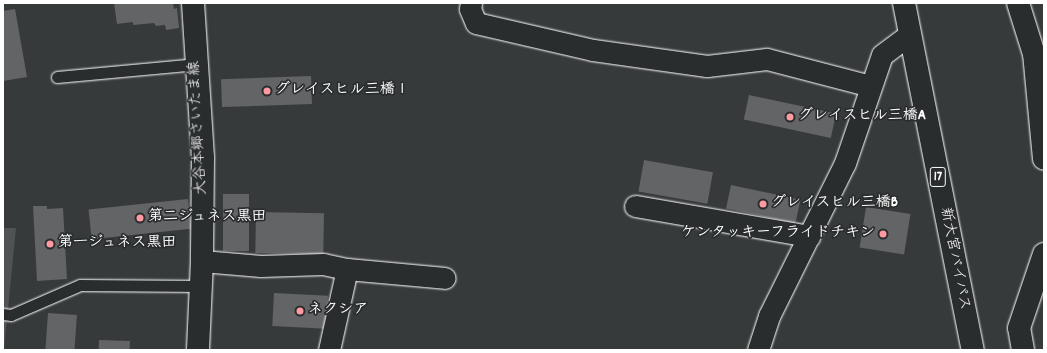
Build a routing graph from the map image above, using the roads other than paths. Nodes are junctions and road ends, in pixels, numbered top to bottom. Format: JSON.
{"nodes":[{"id":1,"x":193,"y":3,"type":"edge"},
{"id":2,"x":471,"y":3,"type":"edge"},
{"id":3,"x":904,"y":3,"type":"edge"},
{"id":4,"x":1018,"y":3,"type":"edge"},
{"id":5,"x":909,"y":35,"type":"junction"},
{"id":6,"x":1039,"y":53,"type":"edge"},
{"id":7,"x":197,"y":64,"type":"junction"},
{"id":8,"x":57,"y":78,"type":"dead end"},
{"id":9,"x":1044,"y":85,"type":"edge"},
{"id":10,"x":871,"y":86,"type":"junction"},
{"id":11,"x":1044,"y":159,"type":"edge"},
{"id":12,"x":635,"y":206,"type":"dead end"},
{"id":13,"x":809,"y":236,"type":"junction"},
{"id":14,"x":1044,"y":254,"type":"edge"},
{"id":15,"x":202,"y":261,"type":"junction"},
{"id":16,"x":348,"y":269,"type":"junction"},
{"id":17,"x":445,"y":278,"type":"dead end"},
{"id":18,"x":201,"y":286,"type":"junction"},
{"id":19,"x":3,"y":314,"type":"edge"},
{"id":20,"x":198,"y":350,"type":"edge"},
{"id":21,"x":329,"y":350,"type":"edge"},
{"id":22,"x":758,"y":350,"type":"edge"},
{"id":23,"x":973,"y":350,"type":"edge"},
{"id":24,"x":1023,"y":350,"type":"edge"}],
"edges":[{"from":1,"to":7,"type":"main road","name":"大谷本郷さいたま線"},
{"from":2,"to":10,"type":"street"},
{"from":3,"to":5,"type":"main road","name":"新大宮バイパス","number":"17"},
{"from":4,"to":6,"type":"main road"},
{"from":5,"to":10,"type":"street"},
{"from":5,"to":23,"type":"main road","name":"新大宮バイパス","number":"17"},
{"from":6,"to":9,"type":"main road"},
{"from":6,"to":11,"type":"main road"},
{"from":7,"to":8,"type":"lane"},
{"from":7,"to":15,"type":"main road","name":"大谷本郷さいたま線"},
{"from":10,"to":13,"type":"street"},
{"from":12,"to":13,"type":"street"},
{"from":13,"to":22,"type":"street"},
{"from":14,"to":24,"type":"main road"},
{"from":15,"to":16,"type":"street"},
{"from":15,"to":18,"type":"main road","name":"大谷本郷さいたま線"},
{"from":16,"to":17,"type":"street"},
{"from":16,"to":21,"type":"street"},
{"from":18,"to":19,"type":"lane"},
{"from":18,"to":20,"type":"main road","name":"大谷本郷さいたま線"}]}
